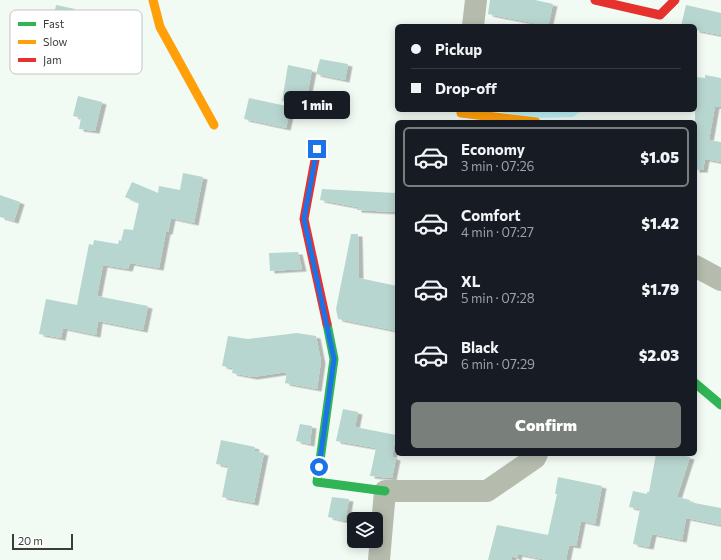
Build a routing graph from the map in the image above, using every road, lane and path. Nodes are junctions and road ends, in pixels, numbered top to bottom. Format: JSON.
{"nodes":[{"id":1,"x":153,"y":0,"type":"edge"},
{"id":2,"x":476,"y":0,"type":"edge"},
{"id":3,"x":595,"y":0,"type":"edge"},
{"id":4,"x":675,"y":0,"type":"edge"},
{"id":5,"x":473,"y":24,"type":"edge"},
{"id":6,"x":461,"y":112,"type":"edge"},
{"id":7,"x":519,"y":120,"type":"edge"},
{"id":8,"x":214,"y":125,"type":"dead end"},
{"id":9,"x":317,"y":149,"type":"dead end"},
{"id":10,"x":697,"y":267,"type":"edge"},
{"id":11,"x":721,"y":280,"type":"edge"},
{"id":12,"x":697,"y":385,"type":"edge"},
{"id":13,"x":721,"y":405,"type":"edge"},
{"id":14,"x":536,"y":456,"type":"edge"},
{"id":15,"x":385,"y":491,"type":"junction"},
{"id":16,"x":379,"y":560,"type":"edge"}],
"edges":[{"from":1,"to":8,"type":"street"},
{"from":2,"to":5,"type":"street"},
{"from":3,"to":4,"type":"street"},
{"from":6,"to":7,"type":"street"},
{"from":9,"to":15,"type":"street"},
{"from":10,"to":11,"type":"street"},
{"from":12,"to":13,"type":"street"},
{"from":14,"to":15,"type":"street"},
{"from":15,"to":16,"type":"street"}]}
